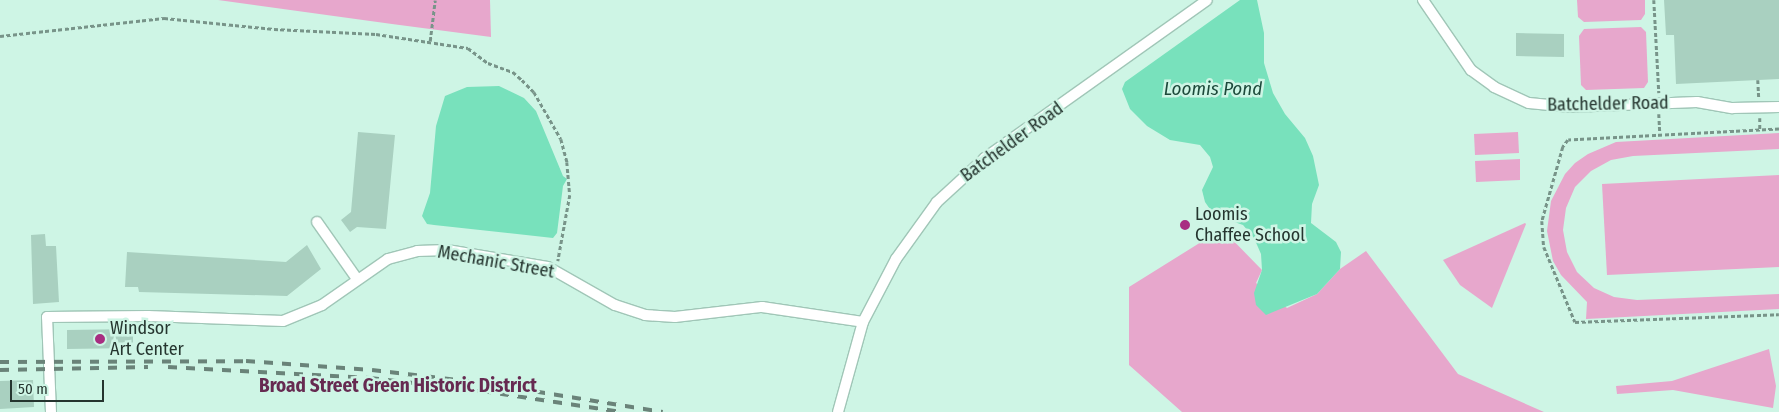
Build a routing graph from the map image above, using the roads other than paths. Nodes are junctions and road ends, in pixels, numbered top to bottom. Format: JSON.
{"nodes":[{"id":1,"x":1207,"y":0,"type":"edge"},
{"id":2,"x":1423,"y":0,"type":"edge"},
{"id":3,"x":1779,"y":107,"type":"edge"},
{"id":4,"x":317,"y":222,"type":"dead end"},
{"id":5,"x":357,"y":279,"type":"junction"},
{"id":6,"x":863,"y":322,"type":"junction"},
{"id":7,"x":51,"y":412,"type":"edge"},
{"id":8,"x":838,"y":412,"type":"edge"}],
"edges":[{"from":1,"to":6,"type":"street","name":"Batchelder Road"},
{"from":2,"to":3,"type":"street","name":"Batchelder Road"},
{"from":4,"to":5,"type":"street"},
{"from":5,"to":6,"type":"street","name":"Mechanic Street"},
{"from":5,"to":7,"type":"street","name":"Mechanic Street"},
{"from":6,"to":8,"type":"street","name":"Batchelder Road"}]}
